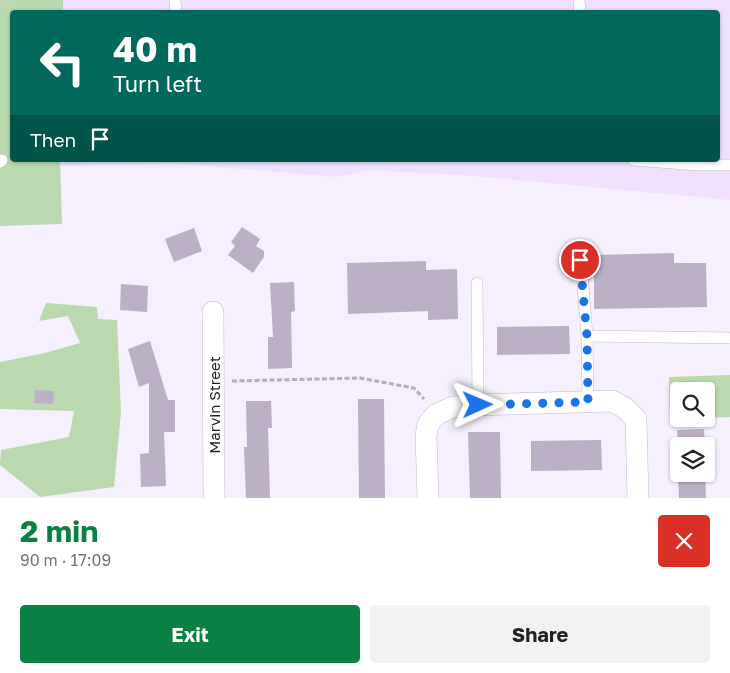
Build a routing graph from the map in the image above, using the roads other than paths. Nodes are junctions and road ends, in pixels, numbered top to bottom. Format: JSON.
{"nodes":[{"id":1,"x":660,"y":162,"type":"edge"},
{"id":2,"x":730,"y":165,"type":"edge"},
{"id":3,"x":580,"y":260,"type":"dead end"},
{"id":4,"x":477,"y":283,"type":"dead end"},
{"id":5,"x":213,"y":312,"type":"dead end"},
{"id":6,"x":587,"y":336,"type":"junction"},
{"id":7,"x":730,"y":338,"type":"edge"},
{"id":8,"x":588,"y":402,"type":"junction"},
{"id":9,"x":478,"y":405,"type":"junction"},
{"id":10,"x":214,"y":498,"type":"edge"},
{"id":11,"x":428,"y":498,"type":"edge"},
{"id":12,"x":638,"y":498,"type":"edge"}],
"edges":[{"from":1,"to":2,"type":"lane"},
{"from":3,"to":6,"type":"lane"},
{"from":4,"to":9,"type":"lane"},
{"from":5,"to":10,"type":"street","name":"Marvin Street"},
{"from":6,"to":7,"type":"lane"},
{"from":6,"to":8,"type":"lane"},
{"from":8,"to":9,"type":"street"},
{"from":8,"to":12,"type":"street"},
{"from":9,"to":11,"type":"street"}]}
